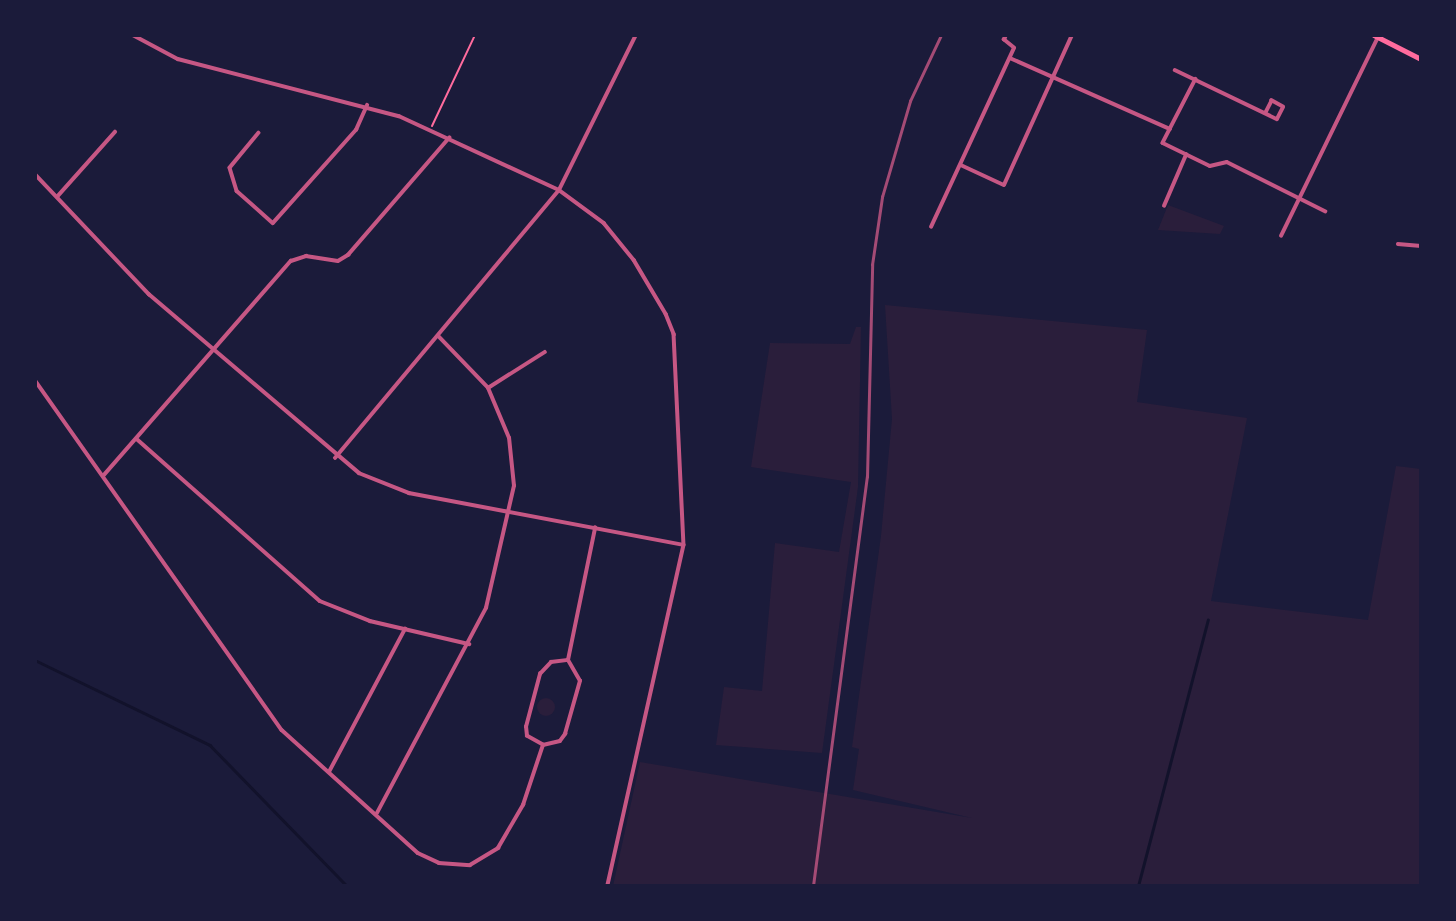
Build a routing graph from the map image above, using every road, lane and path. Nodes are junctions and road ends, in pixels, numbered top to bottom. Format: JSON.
{"nodes":[{"id":1,"x":134,"y":35,"type":"edge"},
{"id":2,"x":475,"y":35,"type":"edge"},
{"id":3,"x":636,"y":35,"type":"edge"},
{"id":4,"x":1006,"y":35,"type":"edge"},
{"id":5,"x":1072,"y":35,"type":"edge"},
{"id":6,"x":1376,"y":36,"type":"edge"},
{"id":7,"x":1010,"y":58,"type":"junction"},
{"id":8,"x":1421,"y":59,"type":"edge"},
{"id":9,"x":1175,"y":69,"type":"dead end"},
{"id":10,"x":1053,"y":77,"type":"junction"},
{"id":11,"x":1196,"y":79,"type":"junction"},
{"id":12,"x":367,"y":105,"type":"junction"},
{"id":13,"x":1266,"y":113,"type":"junction"},
{"id":14,"x":1170,"y":129,"type":"junction"},
{"id":15,"x":430,"y":130,"type":"junction"},
{"id":16,"x":115,"y":132,"type":"dead end"},
{"id":17,"x":259,"y":133,"type":"dead end"},
{"id":18,"x":449,"y":138,"type":"junction"},
{"id":19,"x":1186,"y":155,"type":"junction"},
{"id":20,"x":961,"y":165,"type":"junction"},
{"id":21,"x":35,"y":174,"type":"edge"},
{"id":22,"x":559,"y":190,"type":"junction"},
{"id":23,"x":57,"y":197,"type":"junction"},
{"id":24,"x":1299,"y":198,"type":"junction"},
{"id":25,"x":1164,"y":206,"type":"dead end"},
{"id":26,"x":1325,"y":211,"type":"dead end"},
{"id":27,"x":931,"y":227,"type":"dead end"},
{"id":28,"x":1281,"y":236,"type":"dead end"},
{"id":29,"x":1398,"y":244,"type":"dead end"},
{"id":30,"x":1421,"y":246,"type":"edge"},
{"id":31,"x":439,"y":337,"type":"junction"},
{"id":32,"x":211,"y":352,"type":"junction"},
{"id":33,"x":545,"y":352,"type":"dead end"},
{"id":34,"x":35,"y":380,"type":"edge"},
{"id":35,"x":488,"y":388,"type":"junction"},
{"id":36,"x":137,"y":439,"type":"junction"},
{"id":37,"x":335,"y":458,"type":"junction"},
{"id":38,"x":104,"y":476,"type":"junction"},
{"id":39,"x":511,"y":511,"type":"junction"},
{"id":40,"x":595,"y":528,"type":"junction"},
{"id":41,"x":684,"y":545,"type":"junction"},
{"id":42,"x":405,"y":629,"type":"junction"},
{"id":43,"x":470,"y":644,"type":"junction"},
{"id":44,"x":568,"y":660,"type":"junction"},
{"id":45,"x":543,"y":746,"type":"junction"},
{"id":46,"x":330,"y":772,"type":"junction"},
{"id":47,"x":377,"y":813,"type":"junction"},
{"id":48,"x":608,"y":886,"type":"edge"}],
"edges":[{"from":1,"to":12,"type":"street"},
{"from":2,"to":15,"type":"path"},
{"from":3,"to":22,"type":"street"},
{"from":4,"to":7,"type":"street"},
{"from":5,"to":10,"type":"street"},
{"from":6,"to":8,"type":"main road"},
{"from":6,"to":24,"type":"street"},
{"from":7,"to":10,"type":"street"},
{"from":7,"to":20,"type":"street"},
{"from":9,"to":11,"type":"street"},
{"from":10,"to":14,"type":"street"},
{"from":10,"to":20,"type":"street"},
{"from":11,"to":13,"type":"street"},
{"from":11,"to":14,"type":"street"},
{"from":12,"to":15,"type":"street"},
{"from":12,"to":17,"type":"street"},
{"from":13,"to":13,"type":"street"},
{"from":14,"to":19,"type":"street"},
{"from":15,"to":18,"type":"street"},
{"from":16,"to":23,"type":"street"},
{"from":18,"to":22,"type":"street"},
{"from":18,"to":32,"type":"street"},
{"from":19,"to":24,"type":"street"},
{"from":19,"to":25,"type":"street"},
{"from":20,"to":27,"type":"street"},
{"from":21,"to":23,"type":"street"},
{"from":22,"to":31,"type":"street"},
{"from":22,"to":41,"type":"street"},
{"from":23,"to":32,"type":"street"},
{"from":24,"to":26,"type":"street"},
{"from":24,"to":28,"type":"street"},
{"from":29,"to":30,"type":"street"},
{"from":31,"to":35,"type":"street"},
{"from":31,"to":37,"type":"street"},
{"from":32,"to":36,"type":"street"},
{"from":32,"to":37,"type":"street"},
{"from":33,"to":35,"type":"street"},
{"from":34,"to":38,"type":"street"},
{"from":35,"to":39,"type":"street"},
{"from":36,"to":38,"type":"street"},
{"from":36,"to":42,"type":"street"},
{"from":37,"to":39,"type":"street"},
{"from":38,"to":46,"type":"street"},
{"from":39,"to":40,"type":"street"},
{"from":39,"to":43,"type":"street"},
{"from":40,"to":41,"type":"street"},
{"from":40,"to":44,"type":"street"},
{"from":41,"to":48,"type":"street"},
{"from":42,"to":43,"type":"street"},
{"from":42,"to":46,"type":"street"},
{"from":43,"to":47,"type":"street"},
{"from":44,"to":45,"type":"street"},
{"from":44,"to":45,"type":"street"},
{"from":45,"to":47,"type":"street"},
{"from":46,"to":47,"type":"street"}]}
